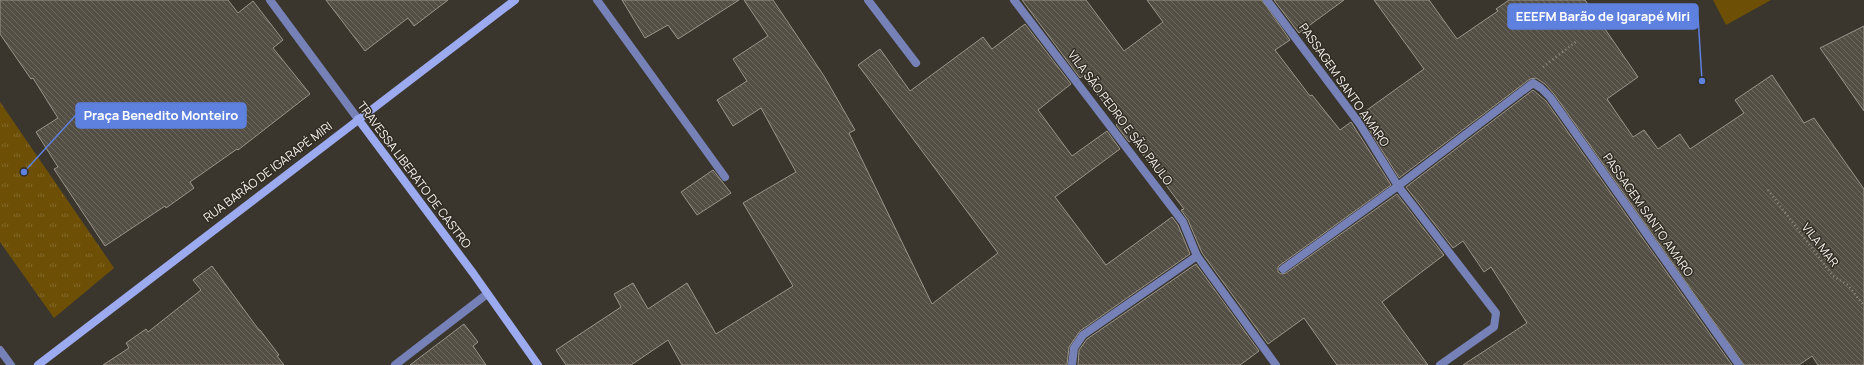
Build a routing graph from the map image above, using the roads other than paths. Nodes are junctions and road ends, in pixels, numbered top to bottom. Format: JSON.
{"nodes":[{"id":1,"x":270,"y":0,"type":"edge"},
{"id":2,"x":515,"y":0,"type":"edge"},
{"id":3,"x":596,"y":0,"type":"edge"},
{"id":4,"x":868,"y":0,"type":"edge"},
{"id":5,"x":1014,"y":0,"type":"edge"},
{"id":6,"x":1267,"y":0,"type":"edge"},
{"id":7,"x":916,"y":63,"type":"dead end"},
{"id":8,"x":358,"y":119,"type":"junction"},
{"id":9,"x":725,"y":177,"type":"dead end"},
{"id":10,"x":1398,"y":186,"type":"junction"},
{"id":11,"x":1197,"y":256,"type":"junction"},
{"id":12,"x":1283,"y":269,"type":"dead end"},
{"id":13,"x":487,"y":294,"type":"junction"},
{"id":14,"x":0,"y":350,"type":"edge"},
{"id":15,"x":11,"y":365,"type":"edge"},
{"id":16,"x":38,"y":365,"type":"edge"},
{"id":17,"x":395,"y":365,"type":"edge"},
{"id":18,"x":538,"y":365,"type":"edge"},
{"id":19,"x":1072,"y":365,"type":"edge"},
{"id":20,"x":1276,"y":365,"type":"edge"},
{"id":21,"x":1440,"y":365,"type":"edge"},
{"id":22,"x":1739,"y":365,"type":"edge"}],
"edges":[{"from":1,"to":8,"type":"street","name":"TRAVESSA LIBERATO DE CASTRO"},
{"from":2,"to":8,"type":"main road","name":"RUA BARÃO DE IGARAPÉ MIRI"},
{"from":3,"to":9,"type":"street"},
{"from":4,"to":7,"type":"street"},
{"from":5,"to":11,"type":"street","name":"VILA SÃO PEDRO E SÃO PAULO"},
{"from":6,"to":10,"type":"street","name":"PASSAGEM SANTO AMARO"},
{"from":8,"to":13,"type":"main road","name":"TRAVESSA LIBERATO DE CASTRO"},
{"from":8,"to":16,"type":"main road","name":"RUA BARÃO DE IGARAPÉ MIRI"},
{"from":10,"to":12,"type":"street"},
{"from":10,"to":21,"type":"street","name":"PASSAGEM SANTO AMARO"},
{"from":10,"to":22,"type":"street","name":"PASSAGEM SANTO AMARO"},
{"from":11,"to":19,"type":"street"},
{"from":11,"to":20,"type":"street","name":"VILA SÃO PEDRO E SÃO PAULO"},
{"from":13,"to":17,"type":"street"},
{"from":13,"to":18,"type":"main road","name":"TRAVESSA LIBERATO DE CASTRO"},
{"from":14,"to":15,"type":"street"}]}
